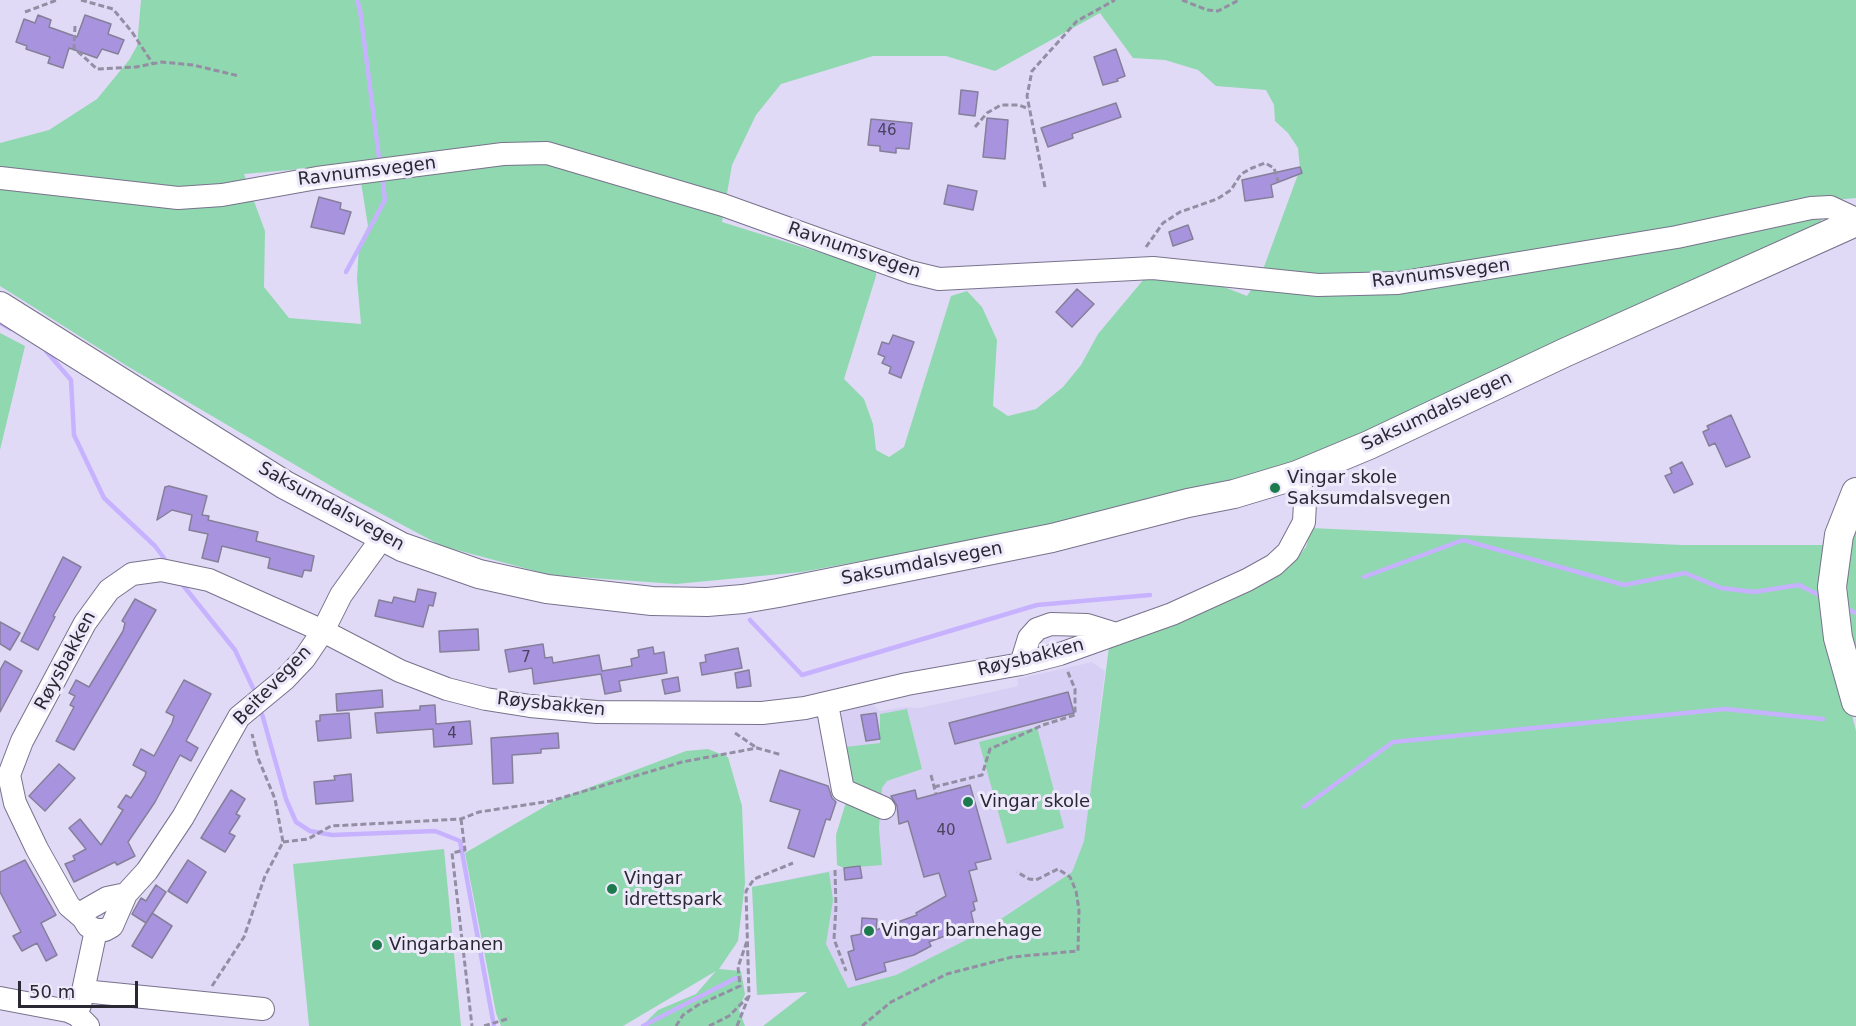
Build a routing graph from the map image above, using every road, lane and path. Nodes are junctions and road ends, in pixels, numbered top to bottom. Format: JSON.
{"nodes":[{"id":1,"x":57,"y":0,"type":"edge"},
{"id":2,"x":81,"y":0,"type":"edge"},
{"id":3,"x":1115,"y":0,"type":"edge"},
{"id":4,"x":1182,"y":0,"type":"edge"},
{"id":5,"x":1239,"y":0,"type":"edge"},
{"id":6,"x":25,"y":12,"type":"dead end"},
{"id":7,"x":75,"y":26,"type":"dead end"},
{"id":8,"x":153,"y":64,"type":"junction"},
{"id":9,"x":239,"y":76,"type":"dead end"},
{"id":10,"x":1029,"y":109,"type":"junction"},
{"id":11,"x":975,"y":127,"type":"dead end"},
{"id":12,"x":0,"y":178,"type":"edge"},
{"id":13,"x":1278,"y":181,"type":"dead end"},
{"id":14,"x":1046,"y":187,"type":"dead end"},
{"id":15,"x":1856,"y":221,"type":"edge"},
{"id":16,"x":1146,"y":247,"type":"dead end"},
{"id":17,"x":0,"y":306,"type":"edge"},
{"id":18,"x":1297,"y":475,"type":"junction"},
{"id":19,"x":1856,"y":492,"type":"edge"},
{"id":20,"x":382,"y":538,"type":"junction"},
{"id":21,"x":323,"y":631,"type":"junction"},
{"id":22,"x":1116,"y":634,"type":"junction"},
{"id":23,"x":1060,"y":654,"type":"junction"},
{"id":24,"x":1021,"y":664,"type":"junction"},
{"id":25,"x":1856,"y":702,"type":"edge"},
{"id":26,"x":827,"y":704,"type":"junction"},
{"id":27,"x":249,"y":708,"type":"junction"},
{"id":28,"x":782,"y":755,"type":"dead end"},
{"id":29,"x":931,"y":775,"type":"dead end"},
{"id":30,"x":934,"y":787,"type":"junction"},
{"id":31,"x":936,"y":794,"type":"dead end"},
{"id":32,"x":884,"y":808,"type":"dead end"},
{"id":33,"x":460,"y":819,"type":"junction"},
{"id":34,"x":283,"y":842,"type":"junction"},
{"id":35,"x":793,"y":863,"type":"dead end"},
{"id":36,"x":834,"y":870,"type":"dead end"},
{"id":37,"x":1017,"y":872,"type":"dead end"},
{"id":38,"x":90,"y":924,"type":"junction"},
{"id":39,"x":747,"y":940,"type":"junction"},
{"id":40,"x":846,"y":971,"type":"dead end"},
{"id":41,"x":83,"y":991,"type":"junction"},
{"id":42,"x":749,"y":996,"type":"junction"},
{"id":43,"x":0,"y":998,"type":"edge"},
{"id":44,"x":192,"y":1001,"type":"junction"},
{"id":45,"x":263,"y":1008,"type":"dead end"},
{"id":46,"x":510,"y":1018,"type":"dead end"},
{"id":47,"x":82,"y":1020,"type":"edge"},
{"id":48,"x":494,"y":1022,"type":"junction"},
{"id":49,"x":472,"y":1026,"type":"edge"},
{"id":50,"x":484,"y":1026,"type":"edge"},
{"id":51,"x":499,"y":1026,"type":"edge"},
{"id":52,"x":676,"y":1026,"type":"edge"},
{"id":53,"x":709,"y":1026,"type":"edge"},
{"id":54,"x":737,"y":1026,"type":"edge"},
{"id":55,"x":862,"y":1026,"type":"edge"}],
"edges":[{"from":1,"to":6,"type":"path"},
{"from":2,"to":8,"type":"path"},
{"from":3,"to":10,"type":"path"},
{"from":4,"to":5,"type":"path"},
{"from":7,"to":8,"type":"path"},
{"from":8,"to":9,"type":"path"},
{"from":10,"to":11,"type":"path"},
{"from":10,"to":14,"type":"path"},
{"from":12,"to":15,"type":"street","name":"Ravnumsvegen"},
{"from":13,"to":16,"type":"path"},
{"from":15,"to":18,"type":"main road","name":"Saksumdalsvegen"},
{"from":17,"to":20,"type":"main road","name":"Saksumdalsvegen"},
{"from":18,"to":20,"type":"main road","name":"Saksumdalsvegen"},
{"from":18,"to":22,"type":"street","name":"Røysbakken"},
{"from":19,"to":25,"type":"main road"},
{"from":20,"to":21,"type":"street","name":"Beitevegen"},
{"from":21,"to":26,"type":"street","name":"Røysbakken"},
{"from":21,"to":27,"type":"street","name":"Beitevegen"},
{"from":21,"to":38,"type":"street","name":"Røysbakken"},
{"from":22,"to":23,"type":"street","name":"Røysbakken"},
{"from":22,"to":24,"type":"street"},
{"from":23,"to":24,"type":"street","name":"Røysbakken"},
{"from":23,"to":30,"type":"path"},
{"from":24,"to":26,"type":"street","name":"Røysbakken"},
{"from":26,"to":32,"type":"street"},
{"from":27,"to":34,"type":"path"},
{"from":27,"to":38,"type":"street","name":"Beitevegen"},
{"from":28,"to":33,"type":"path"},
{"from":29,"to":30,"type":"path"},
{"from":30,"to":31,"type":"path"},
{"from":33,"to":34,"type":"path"},
{"from":33,"to":49,"type":"path"},
{"from":34,"to":44,"type":"path"},
{"from":35,"to":39,"type":"path"},
{"from":36,"to":40,"type":"path"},
{"from":37,"to":55,"type":"path"},
{"from":38,"to":41,"type":"street"},
{"from":39,"to":42,"type":"path"},
{"from":39,"to":52,"type":"path"},
{"from":41,"to":44,"type":"street"},
{"from":41,"to":47,"type":"street"},
{"from":42,"to":53,"type":"path"},
{"from":42,"to":54,"type":"path"},
{"from":43,"to":47,"type":"street"},
{"from":44,"to":45,"type":"street"},
{"from":46,"to":48,"type":"path"},
{"from":48,"to":50,"type":"path"},
{"from":48,"to":51,"type":"path"}]}
